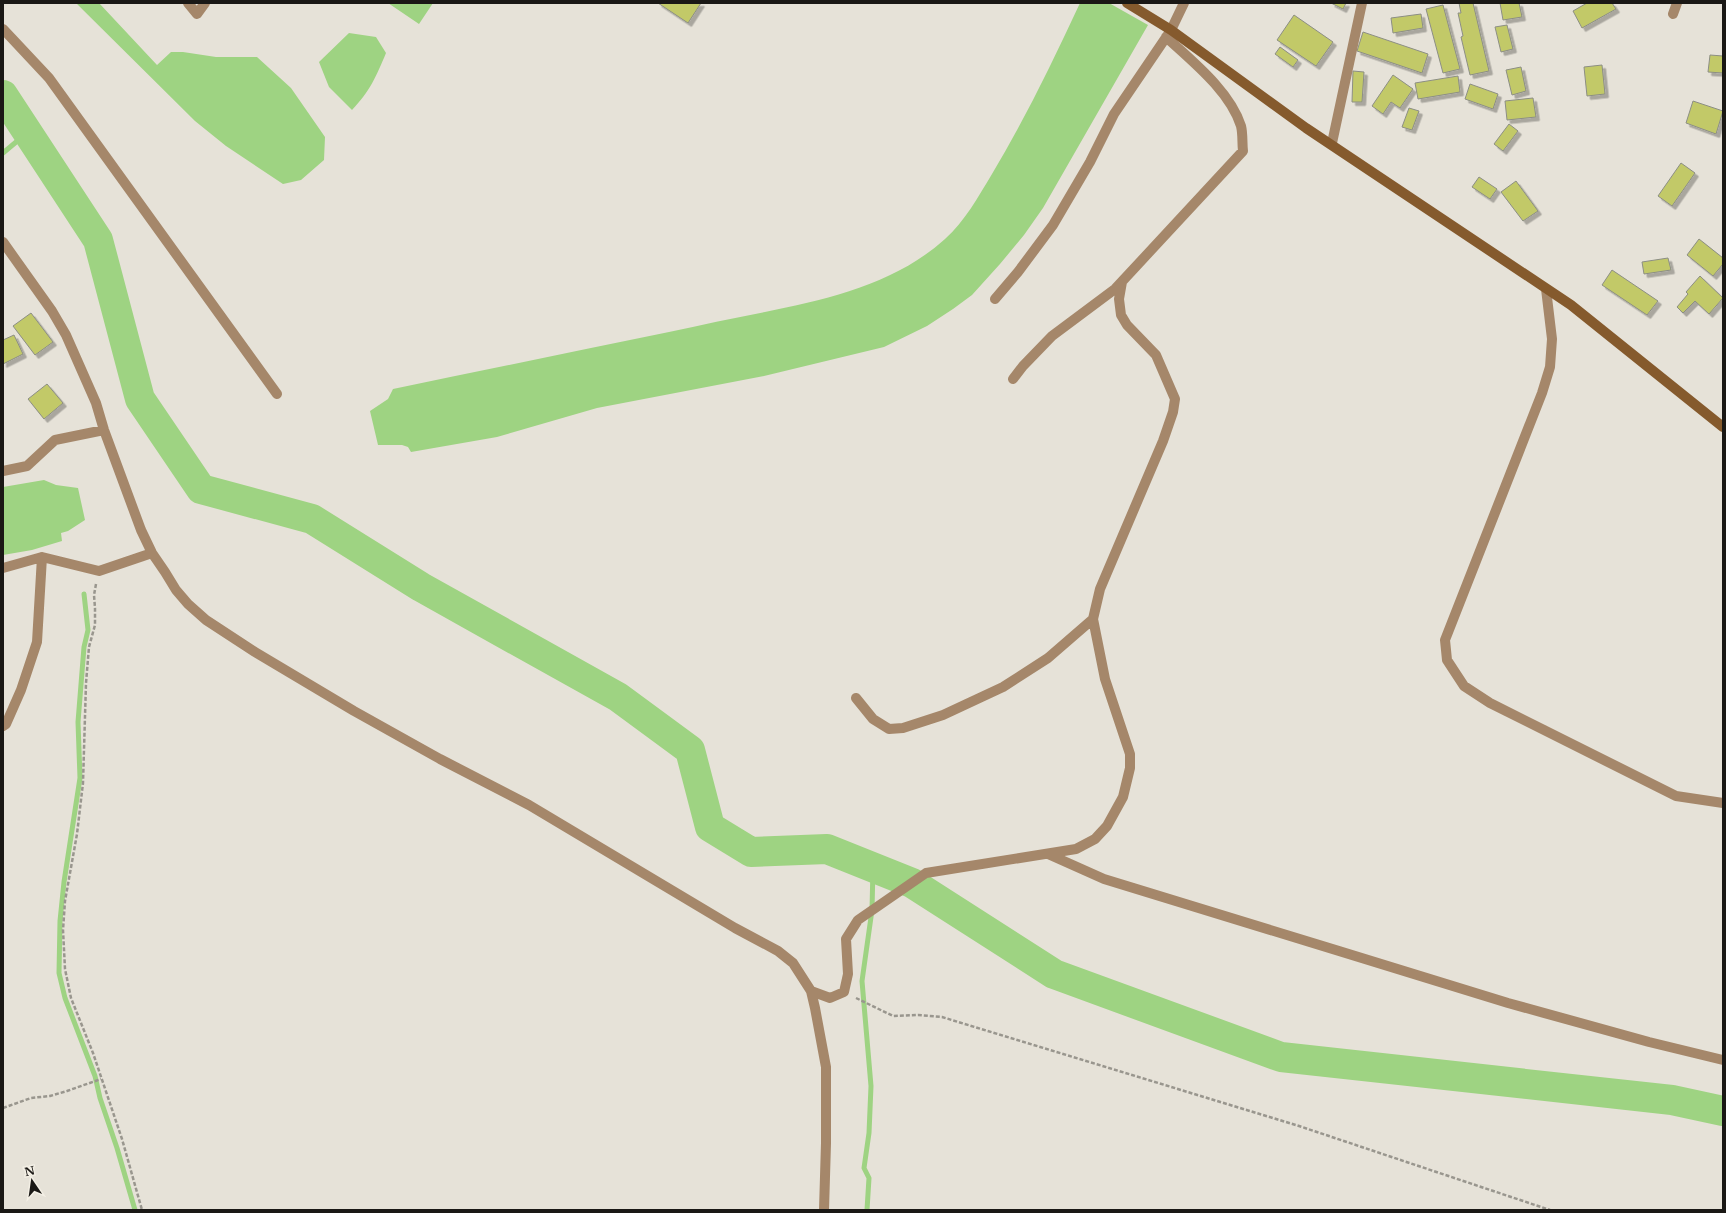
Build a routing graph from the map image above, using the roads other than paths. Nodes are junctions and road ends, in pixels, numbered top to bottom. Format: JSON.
{"nodes":[{"id":1,"x":188,"y":3,"type":"edge"},
{"id":2,"x":205,"y":3,"type":"edge"},
{"id":3,"x":1126,"y":3,"type":"edge"},
{"id":4,"x":1184,"y":3,"type":"edge"},
{"id":5,"x":1362,"y":3,"type":"edge"},
{"id":6,"x":1677,"y":3,"type":"edge"},
{"id":7,"x":1673,"y":14,"type":"dead end"},
{"id":8,"x":3,"y":29,"type":"edge"},
{"id":9,"x":1166,"y":30,"type":"junction"},
{"id":10,"x":1332,"y":143,"type":"junction"},
{"id":11,"x":3,"y":242,"type":"edge"},
{"id":12,"x":1122,"y":282,"type":"junction"},
{"id":13,"x":1546,"y":289,"type":"junction"},
{"id":14,"x":995,"y":300,"type":"dead end"},
{"id":15,"x":1013,"y":379,"type":"dead end"},
{"id":16,"x":277,"y":394,"type":"dead end"},
{"id":17,"x":1723,"y":427,"type":"edge"},
{"id":18,"x":104,"y":430,"type":"junction"},
{"id":19,"x":3,"y":470,"type":"edge"},
{"id":20,"x":152,"y":553,"type":"junction"},
{"id":21,"x":42,"y":556,"type":"junction"},
{"id":22,"x":3,"y":568,"type":"edge"},
{"id":23,"x":1093,"y":619,"type":"junction"},
{"id":24,"x":856,"y":698,"type":"dead end"},
{"id":25,"x":3,"y":726,"type":"edge"},
{"id":26,"x":1723,"y":803,"type":"edge"},
{"id":27,"x":1048,"y":854,"type":"junction"},
{"id":28,"x":810,"y":991,"type":"junction"},
{"id":29,"x":1723,"y":1060,"type":"edge"},
{"id":30,"x":824,"y":1210,"type":"edge"}],
"edges":[{"from":1,"to":2,"type":"street"},
{"from":3,"to":9,"type":"main road"},
{"from":4,"to":9,"type":"street"},
{"from":5,"to":10,"type":"street"},
{"from":6,"to":7,"type":"street"},
{"from":8,"to":16,"type":"street"},
{"from":9,"to":10,"type":"main road"},
{"from":9,"to":12,"type":"street"},
{"from":9,"to":14,"type":"street"},
{"from":10,"to":13,"type":"main road"},
{"from":11,"to":18,"type":"street"},
{"from":12,"to":15,"type":"street"},
{"from":12,"to":23,"type":"street"},
{"from":13,"to":17,"type":"main road"},
{"from":13,"to":26,"type":"street"},
{"from":18,"to":19,"type":"street"},
{"from":18,"to":20,"type":"street"},
{"from":20,"to":21,"type":"street"},
{"from":20,"to":28,"type":"street"},
{"from":21,"to":22,"type":"street"},
{"from":21,"to":25,"type":"street"},
{"from":23,"to":24,"type":"street"},
{"from":23,"to":27,"type":"street"},
{"from":27,"to":28,"type":"street"},
{"from":27,"to":29,"type":"street"},
{"from":28,"to":30,"type":"street"}]}
